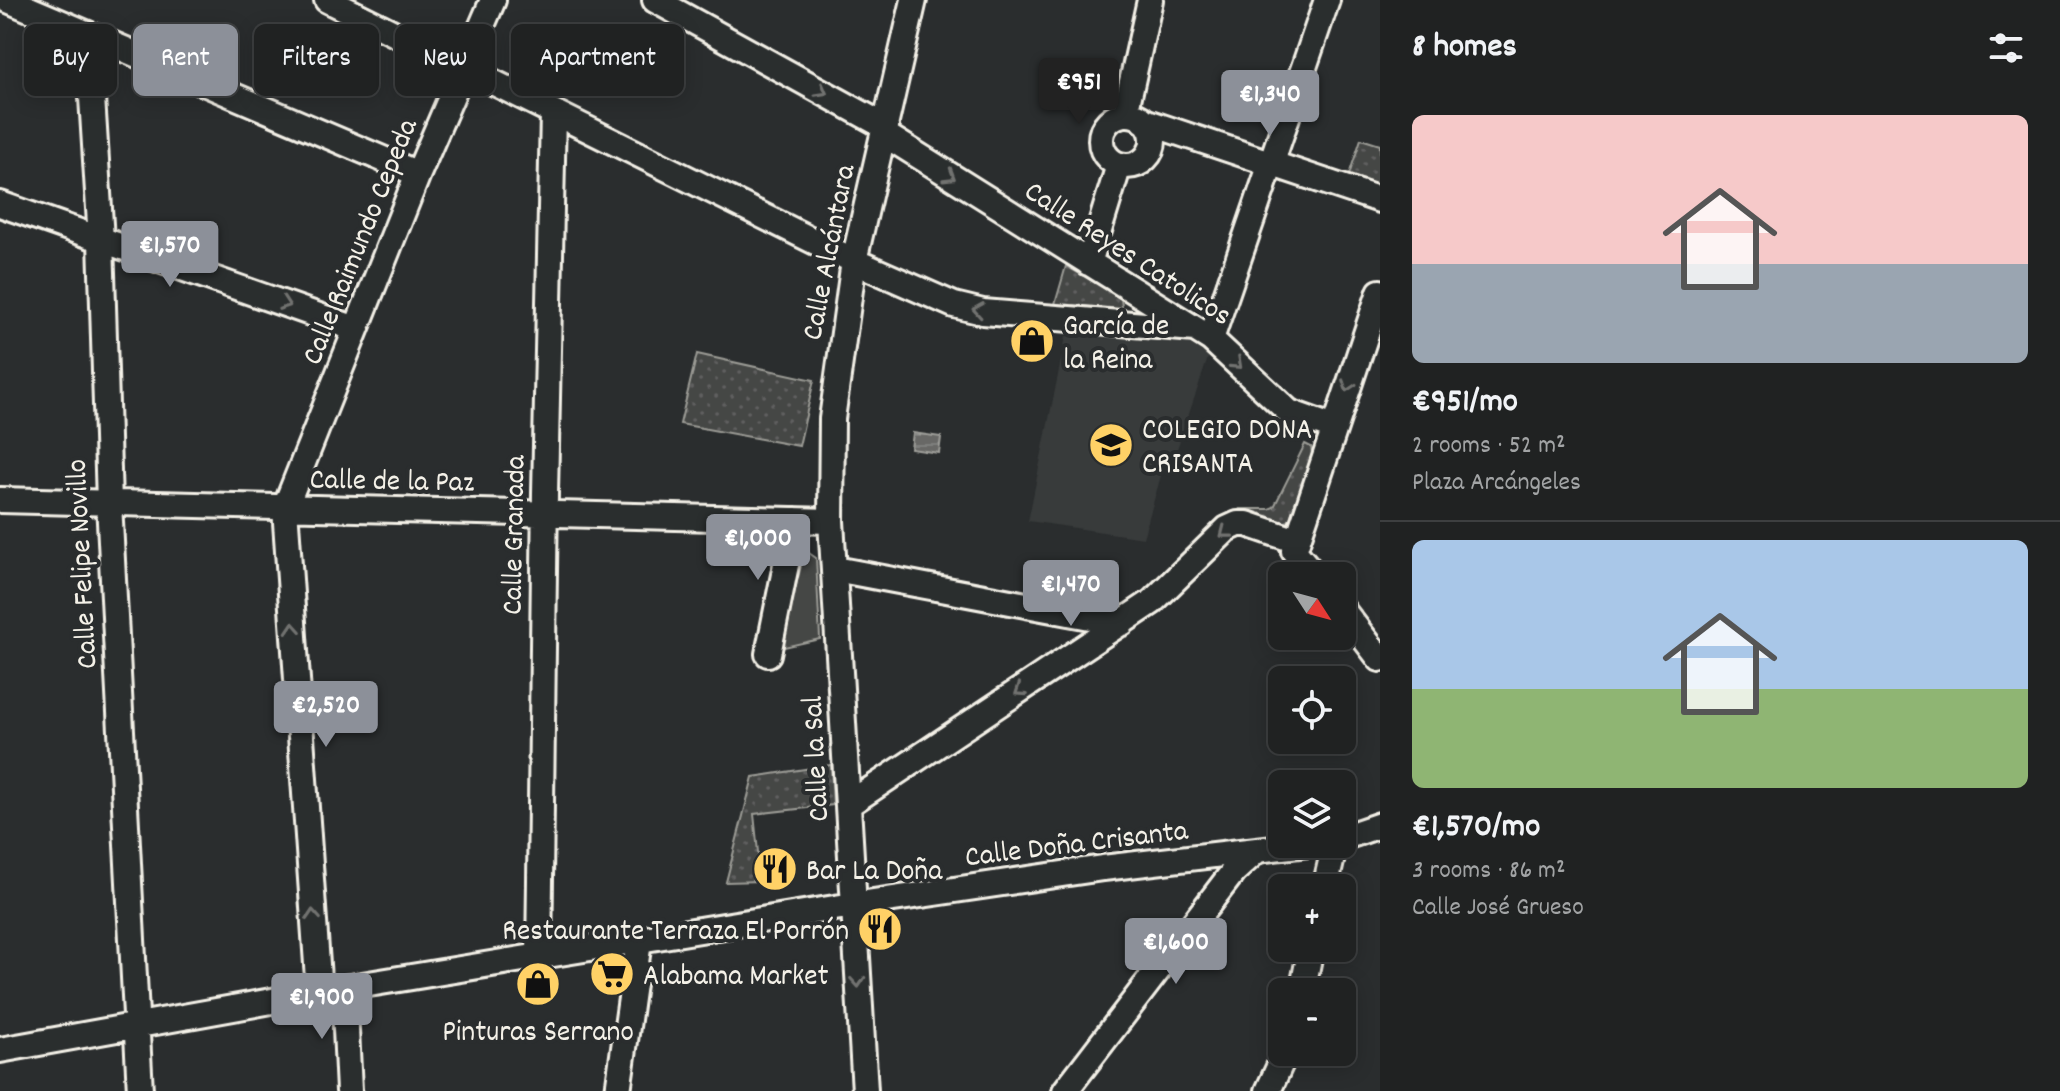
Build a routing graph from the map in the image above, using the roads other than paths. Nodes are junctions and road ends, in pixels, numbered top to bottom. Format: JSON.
{"nodes":[{"id":1,"x":8,"y":0,"type":"edge"},
{"id":2,"x":327,"y":0,"type":"edge"},
{"id":3,"x":493,"y":0,"type":"edge"},
{"id":4,"x":655,"y":0,"type":"edge"},
{"id":5,"x":914,"y":0,"type":"edge"},
{"id":6,"x":1150,"y":0,"type":"edge"},
{"id":7,"x":1327,"y":0,"type":"edge"},
{"id":8,"x":64,"y":24,"type":"edge"},
{"id":9,"x":483,"y":24,"type":"edge"},
{"id":10,"x":395,"y":34,"type":"edge"},
{"id":11,"x":117,"y":46,"type":"edge"},
{"id":12,"x":495,"y":84,"type":"edge"},
{"id":13,"x":92,"y":96,"type":"edge"},
{"id":14,"x":452,"y":96,"type":"edge"},
{"id":15,"x":553,"y":113,"type":"junction"},
{"id":16,"x":1134,"y":117,"type":"junction"},
{"id":17,"x":885,"y":130,"type":"junction"},
{"id":18,"x":1269,"y":163,"type":"junction"},
{"id":19,"x":1119,"y":165,"type":"junction"},
{"id":20,"x":418,"y":174,"type":"junction"},
{"id":21,"x":1380,"y":200,"type":"edge"},
{"id":22,"x":0,"y":204,"type":"edge"},
{"id":23,"x":101,"y":240,"type":"junction"},
{"id":24,"x":854,"y":261,"type":"junction"},
{"id":25,"x":1089,"y":263,"type":"junction"},
{"id":26,"x":1380,"y":292,"type":"edge"},
{"id":27,"x":356,"y":329,"type":"junction"},
{"id":28,"x":1203,"y":334,"type":"junction"},
{"id":29,"x":1334,"y":428,"type":"junction"},
{"id":30,"x":0,"y":500,"type":"edge"},
{"id":31,"x":109,"y":503,"type":"junction"},
{"id":32,"x":285,"y":508,"type":"junction"},
{"id":33,"x":544,"y":514,"type":"junction"},
{"id":34,"x":795,"y":520,"type":"junction"},
{"id":35,"x":831,"y":521,"type":"junction"},
{"id":36,"x":1296,"y":546,"type":"junction"},
{"id":37,"x":1306,"y":562,"type":"edge"},
{"id":38,"x":835,"y":569,"type":"junction"},
{"id":39,"x":1122,"y":623,"type":"junction"},
{"id":40,"x":1356,"y":627,"type":"edge"},
{"id":41,"x":768,"y":654,"type":"dead end"},
{"id":42,"x":1380,"y":659,"type":"edge"},
{"id":43,"x":849,"y":804,"type":"junction"},
{"id":44,"x":1380,"y":825,"type":"edge"},
{"id":45,"x":1356,"y":833,"type":"edge"},
{"id":46,"x":1268,"y":850,"type":"edge"},
{"id":47,"x":1255,"y":852,"type":"junction"},
{"id":48,"x":853,"y":905,"type":"junction"},
{"id":49,"x":639,"y":941,"type":"junction"},
{"id":50,"x":539,"y":958,"type":"junction"},
{"id":51,"x":344,"y":988,"type":"junction"},
{"id":52,"x":319,"y":993,"type":"junction"},
{"id":53,"x":136,"y":1027,"type":"junction"},
{"id":54,"x":0,"y":1050,"type":"edge"},
{"id":55,"x":1280,"y":1066,"type":"edge"},
{"id":56,"x":140,"y":1091,"type":"edge"},
{"id":57,"x":349,"y":1091,"type":"edge"},
{"id":58,"x":618,"y":1091,"type":"edge"},
{"id":59,"x":865,"y":1091,"type":"edge"},
{"id":60,"x":1065,"y":1091,"type":"edge"},
{"id":61,"x":1268,"y":1091,"type":"edge"}],
"edges":[{"from":1,"to":8,"type":"street"},
{"from":2,"to":10,"type":"street"},
{"from":3,"to":9,"type":"street","name":"Calle Raimundo Cepeda"},
{"from":4,"to":17,"type":"street","name":"Calle Reyes Catolicos","one_way":true},
{"from":5,"to":17,"type":"street","name":"Calle Alcántara"},
{"from":6,"to":16,"type":"street"},
{"from":7,"to":18,"type":"street"},
{"from":11,"to":20,"type":"street"},
{"from":12,"to":15,"type":"street"},
{"from":13,"to":23,"type":"street","name":"Calle Felipe Novillo"},
{"from":14,"to":20,"type":"street","name":"Calle Raimundo Cepeda"},
{"from":15,"to":24,"type":"street"},
{"from":15,"to":33,"type":"street","name":"Calle Granada"},
{"from":16,"to":18,"type":"street"},
{"from":16,"to":19,"type":"street"},
{"from":16,"to":19,"type":"street"},
{"from":17,"to":24,"type":"street","name":"Calle Alcántara"},
{"from":17,"to":25,"type":"street","name":"Calle Reyes Catolicos","one_way":true},
{"from":18,"to":21,"type":"street"},
{"from":18,"to":28,"type":"street"},
{"from":19,"to":25,"type":"street"},
{"from":20,"to":27,"type":"street","name":"Calle Raimundo Cepeda"},
{"from":22,"to":23,"type":"street"},
{"from":23,"to":27,"type":"street","one_way":true},
{"from":23,"to":31,"type":"street","name":"Calle Felipe Novillo"},
{"from":28,"to":24,"type":"street","one_way":true},
{"from":24,"to":35,"type":"street","name":"Calle Alcántara"},
{"from":25,"to":28,"type":"street","name":"Calle Reyes Catolicos"},
{"from":26,"to":29,"type":"street","one_way":true},
{"from":27,"to":32,"type":"street","name":"Calle Raimundo Cepeda"},
{"from":28,"to":29,"type":"street","name":"Calle Reyes Catolicos","one_way":true},
{"from":29,"to":36,"type":"street"},
{"from":30,"to":31,"type":"street","name":"Calle de la Paz"},
{"from":31,"to":32,"type":"street","name":"Calle de la Paz"},
{"from":31,"to":53,"type":"street","name":"Calle Felipe Novillo"},
{"from":32,"to":33,"type":"street","name":"Calle de la Paz"},
{"from":52,"to":32,"type":"street","one_way":true},
{"from":33,"to":34,"type":"street","name":"Calle de la Paz"},
{"from":33,"to":50,"type":"street","name":"Calle Granada"},
{"from":34,"to":35,"type":"street","name":"Calle de la Paz"},
{"from":34,"to":41,"type":"street"},
{"from":35,"to":38,"type":"street","name":"Calle la Sal"},
{"from":36,"to":37,"type":"street"},
{"from":36,"to":39,"type":"street","one_way":true},
{"from":38,"to":39,"type":"street"},
{"from":38,"to":43,"type":"street","name":"Calle la Sal"},
{"from":39,"to":43,"type":"street","one_way":true},
{"from":40,"to":42,"type":"street"},
{"from":43,"to":48,"type":"street","name":"Calle la Sal"},
{"from":44,"to":45,"type":"street"},
{"from":46,"to":47,"type":"street","name":"Calle Doña Crisanta"},
{"from":47,"to":48,"type":"street","name":"Calle Doña Crisanta"},
{"from":47,"to":60,"type":"street"},
{"from":48,"to":49,"type":"street","name":"Calle Doña Crisanta"},
{"from":48,"to":59,"type":"street","name":"Calle la Sal","one_way":true},
{"from":49,"to":50,"type":"street","name":"Calle Doña Crisanta"},
{"from":49,"to":58,"type":"street"},
{"from":50,"to":51,"type":"street","name":"Calle Doña Crisanta"},
{"from":51,"to":52,"type":"street","name":"Calle Doña Crisanta"},
{"from":51,"to":57,"type":"street"},
{"from":52,"to":53,"type":"street","name":"Calle Doña Crisanta"},
{"from":53,"to":54,"type":"street","name":"Calle Doña Crisanta"},
{"from":53,"to":56,"type":"street","name":"Calle Felipe Novillo"},
{"from":55,"to":61,"type":"street"}]}
